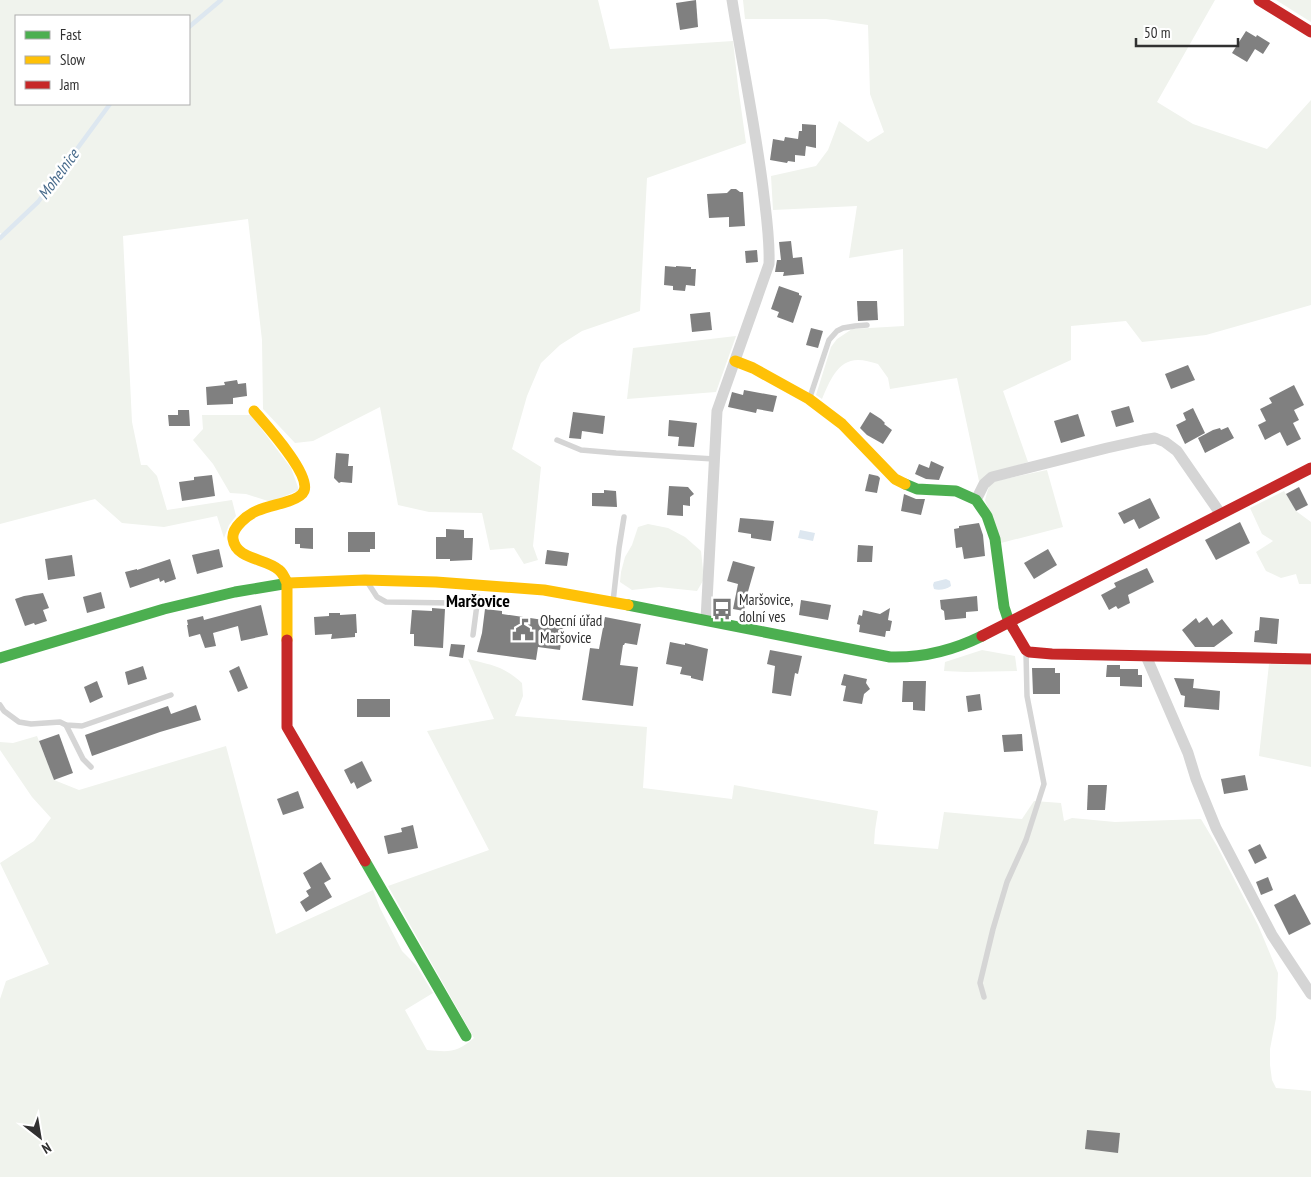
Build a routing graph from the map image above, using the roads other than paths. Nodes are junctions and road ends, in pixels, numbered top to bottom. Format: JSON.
{"nodes":[{"id":1,"x":732,"y":0,"type":"edge"},
{"id":2,"x":1259,"y":0,"type":"edge"},
{"id":3,"x":1311,"y":32,"type":"edge"},
{"id":4,"x":866,"y":325,"type":"dead end"},
{"id":5,"x":735,"y":361,"type":"junction"},
{"id":6,"x":809,"y":398,"type":"junction"},
{"id":7,"x":254,"y":411,"type":"dead end"},
{"id":8,"x":557,"y":440,"type":"dead end"},
{"id":9,"x":714,"y":459,"type":"junction"},
{"id":10,"x":1311,"y":468,"type":"edge"},
{"id":11,"x":976,"y":500,"type":"junction"},
{"id":12,"x":1220,"y":514,"type":"junction"},
{"id":13,"x":624,"y":517,"type":"dead end"},
{"id":14,"x":365,"y":580,"type":"junction"},
{"id":15,"x":287,"y":583,"type":"junction"},
{"id":16,"x":478,"y":584,"type":"junction"},
{"id":17,"x":477,"y":598,"type":"junction"},
{"id":18,"x":613,"y":603,"type":"junction"},
{"id":19,"x":706,"y":620,"type":"junction"},
{"id":20,"x":1009,"y":622,"type":"junction"},
{"id":21,"x":473,"y":635,"type":"dead end"},
{"id":22,"x":1026,"y":650,"type":"junction"},
{"id":23,"x":1146,"y":656,"type":"junction"},
{"id":24,"x":0,"y":658,"type":"edge"},
{"id":25,"x":1311,"y":659,"type":"edge"},
{"id":26,"x":171,"y":695,"type":"dead end"},
{"id":27,"x":0,"y":705,"type":"edge"},
{"id":28,"x":66,"y":725,"type":"junction"},
{"id":29,"x":91,"y":767,"type":"dead end"},
{"id":30,"x":1311,"y":994,"type":"edge"},
{"id":31,"x":984,"y":997,"type":"dead end"},
{"id":32,"x":466,"y":1036,"type":"dead end"}],
"edges":[{"from":1,"to":5,"type":"street"},
{"from":2,"to":3,"type":"street"},
{"from":4,"to":6,"type":"lane"},
{"from":5,"to":6,"type":"street"},
{"from":5,"to":9,"type":"street"},
{"from":6,"to":11,"type":"street"},
{"from":7,"to":15,"type":"street"},
{"from":8,"to":9,"type":"lane"},
{"from":9,"to":19,"type":"street"},
{"from":10,"to":12,"type":"street"},
{"from":11,"to":12,"type":"street"},
{"from":11,"to":20,"type":"street"},
{"from":12,"to":20,"type":"street"},
{"from":13,"to":18,"type":"lane"},
{"from":14,"to":15,"type":"street"},
{"from":14,"to":16,"type":"street"},
{"from":14,"to":17,"type":"lane"},
{"from":15,"to":24,"type":"street"},
{"from":15,"to":32,"type":"street"},
{"from":16,"to":17,"type":"lane"},
{"from":16,"to":18,"type":"street"},
{"from":17,"to":21,"type":"lane"},
{"from":18,"to":19,"type":"street"},
{"from":19,"to":20,"type":"street"},
{"from":20,"to":22,"type":"street"},
{"from":22,"to":23,"type":"street"},
{"from":22,"to":31,"type":"lane"},
{"from":23,"to":25,"type":"street"},
{"from":23,"to":30,"type":"street"},
{"from":26,"to":28,"type":"lane"},
{"from":27,"to":28,"type":"lane"},
{"from":28,"to":29,"type":"lane"}]}
